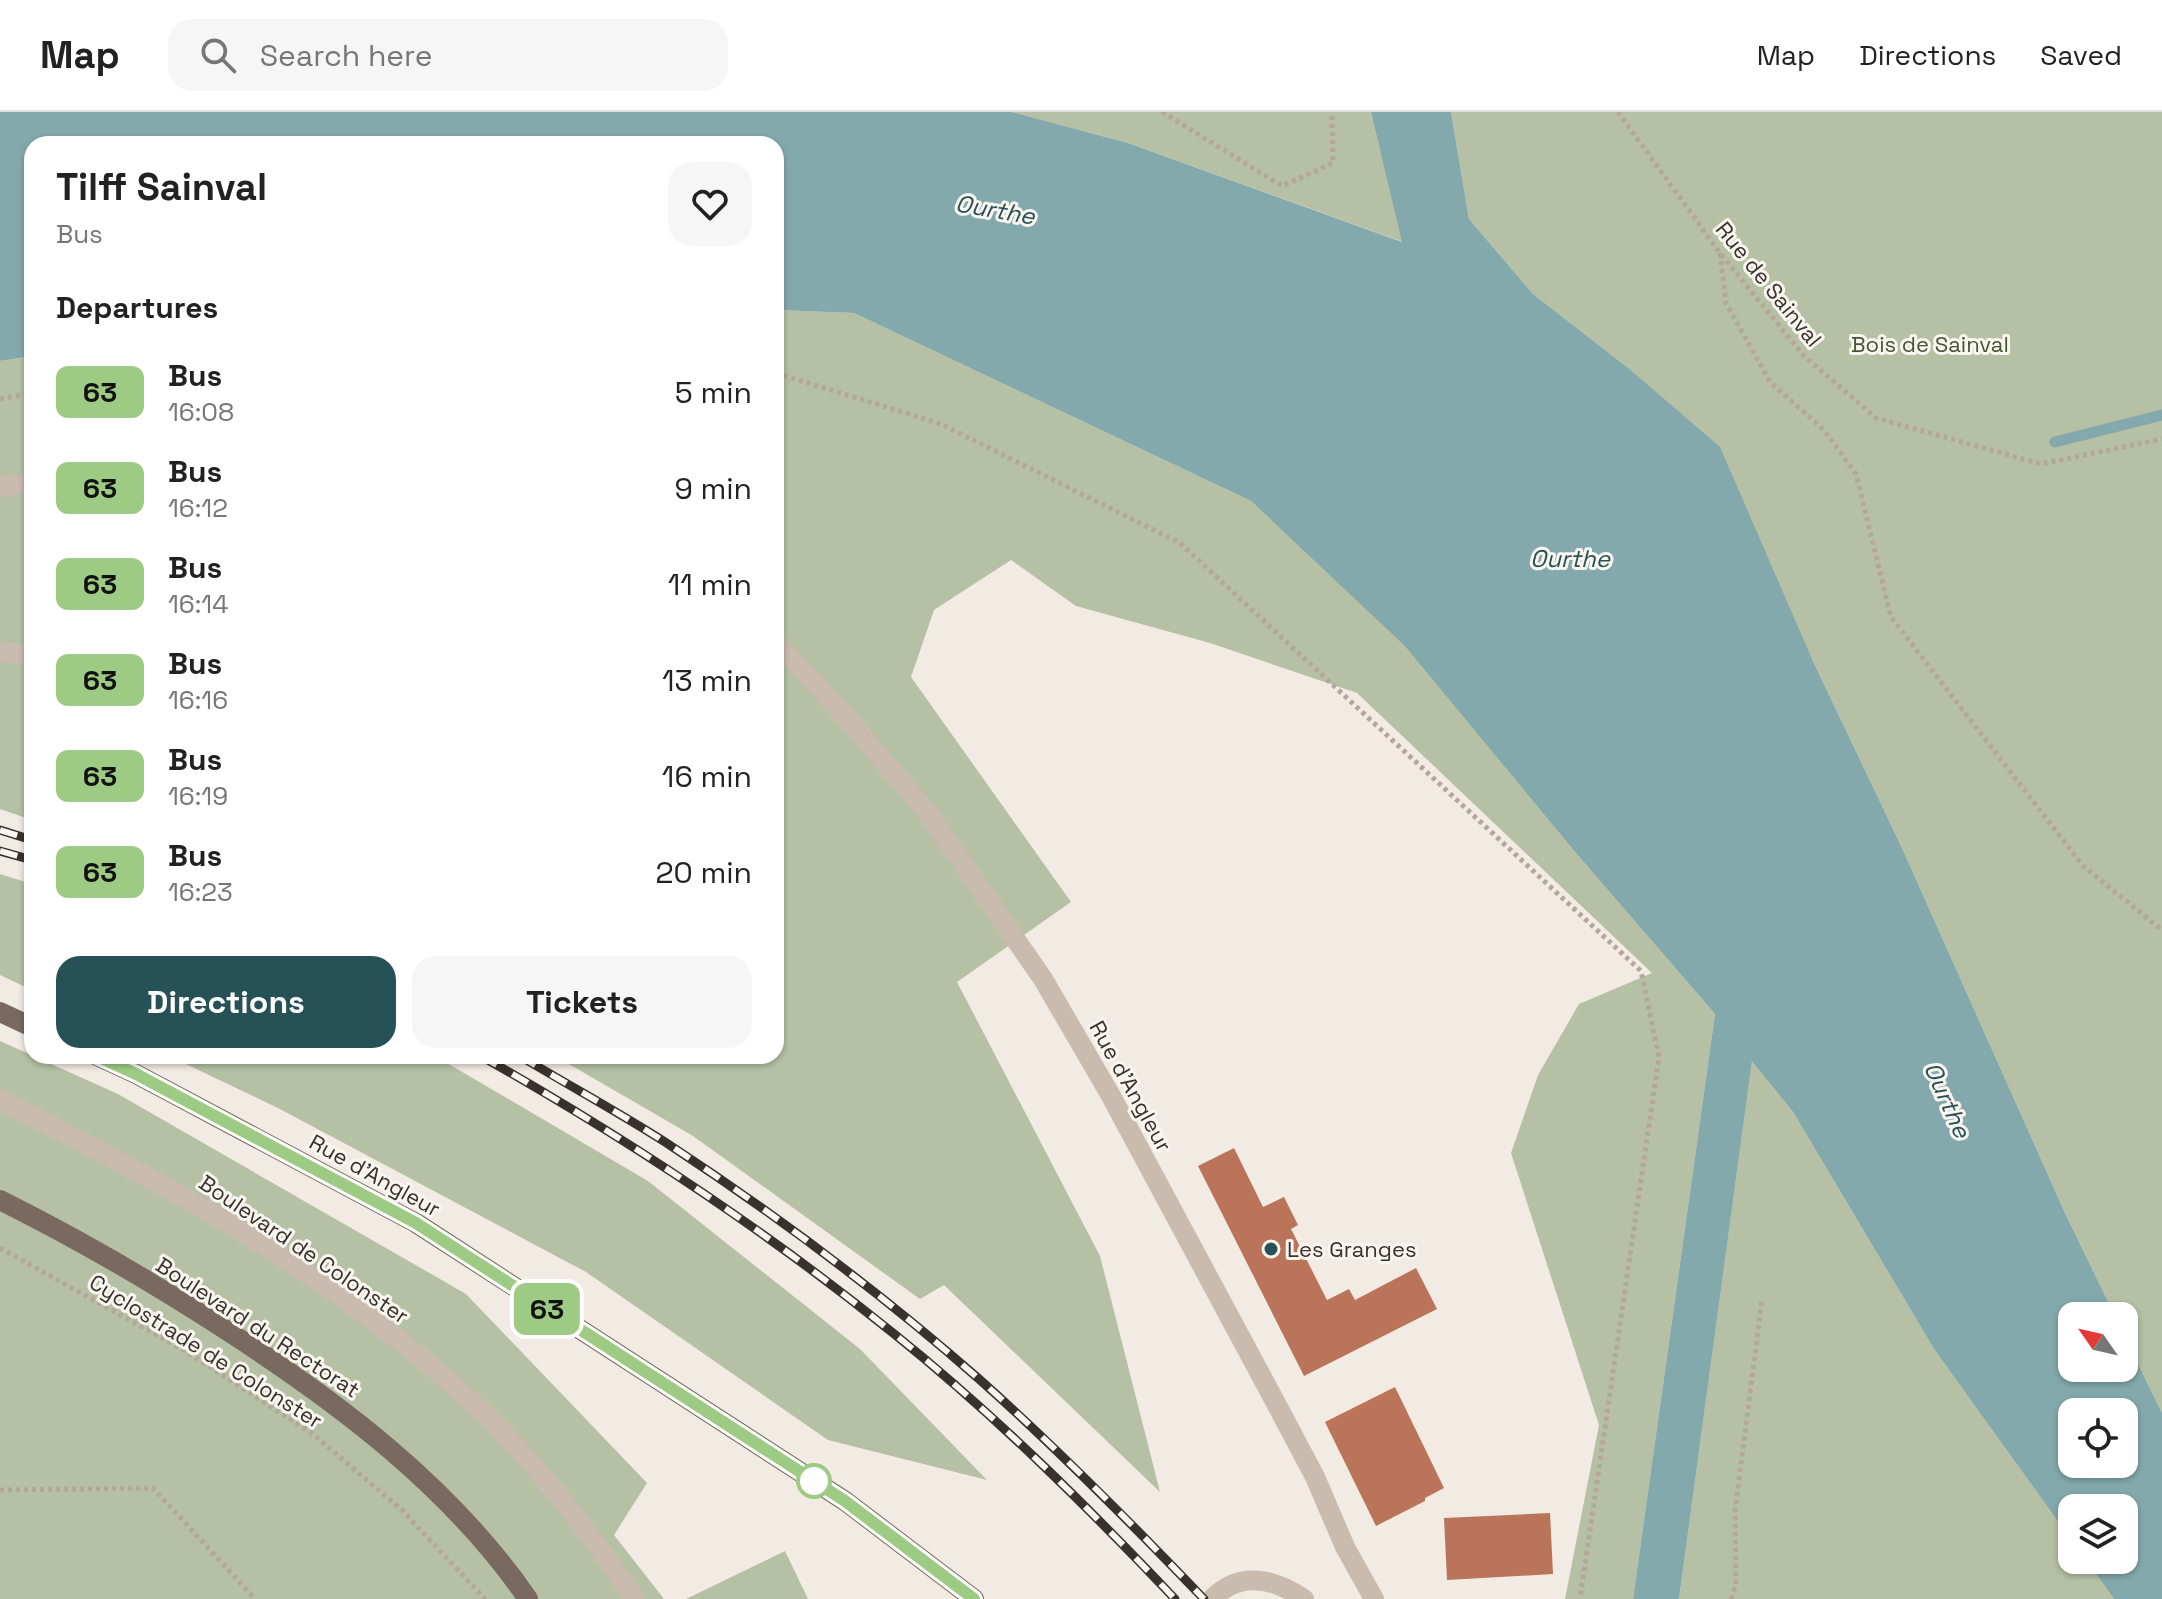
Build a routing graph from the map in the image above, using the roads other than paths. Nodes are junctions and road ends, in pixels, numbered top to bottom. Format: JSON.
{"nodes":[{"id":1,"x":24,"y":483,"type":"edge"},
{"id":2,"x":0,"y":487,"type":"edge"},
{"id":3,"x":784,"y":651,"type":"edge"},
{"id":4,"x":0,"y":652,"type":"edge"},
{"id":5,"x":24,"y":655,"type":"edge"},
{"id":6,"x":0,"y":1012,"type":"edge"},
{"id":7,"x":24,"y":1023,"type":"edge"},
{"id":8,"x":114,"y":1064,"type":"edge"},
{"id":9,"x":0,"y":1100,"type":"edge"},
{"id":10,"x":0,"y":1200,"type":"edge"},
{"id":11,"x":528,"y":1599,"type":"edge"},
{"id":12,"x":635,"y":1599,"type":"edge"},
{"id":13,"x":974,"y":1599,"type":"edge"},
{"id":14,"x":1212,"y":1599,"type":"edge"},
{"id":15,"x":1304,"y":1599,"type":"edge"},
{"id":16,"x":1374,"y":1599,"type":"edge"}],
"edges":[{"from":1,"to":2,"type":"street"},
{"from":3,"to":16,"type":"street","name":"Rue d'Angleur"},
{"from":4,"to":5,"type":"street"},
{"from":6,"to":7,"type":"main road"},
{"from":8,"to":13,"type":"main road","name":"Rue d'Angleur"},
{"from":9,"to":12,"type":"street","name":"Boulevard de Colonster"},
{"from":10,"to":11,"type":"main road","name":"Boulevard du Rectorat"},
{"from":14,"to":15,"type":"street"}]}
